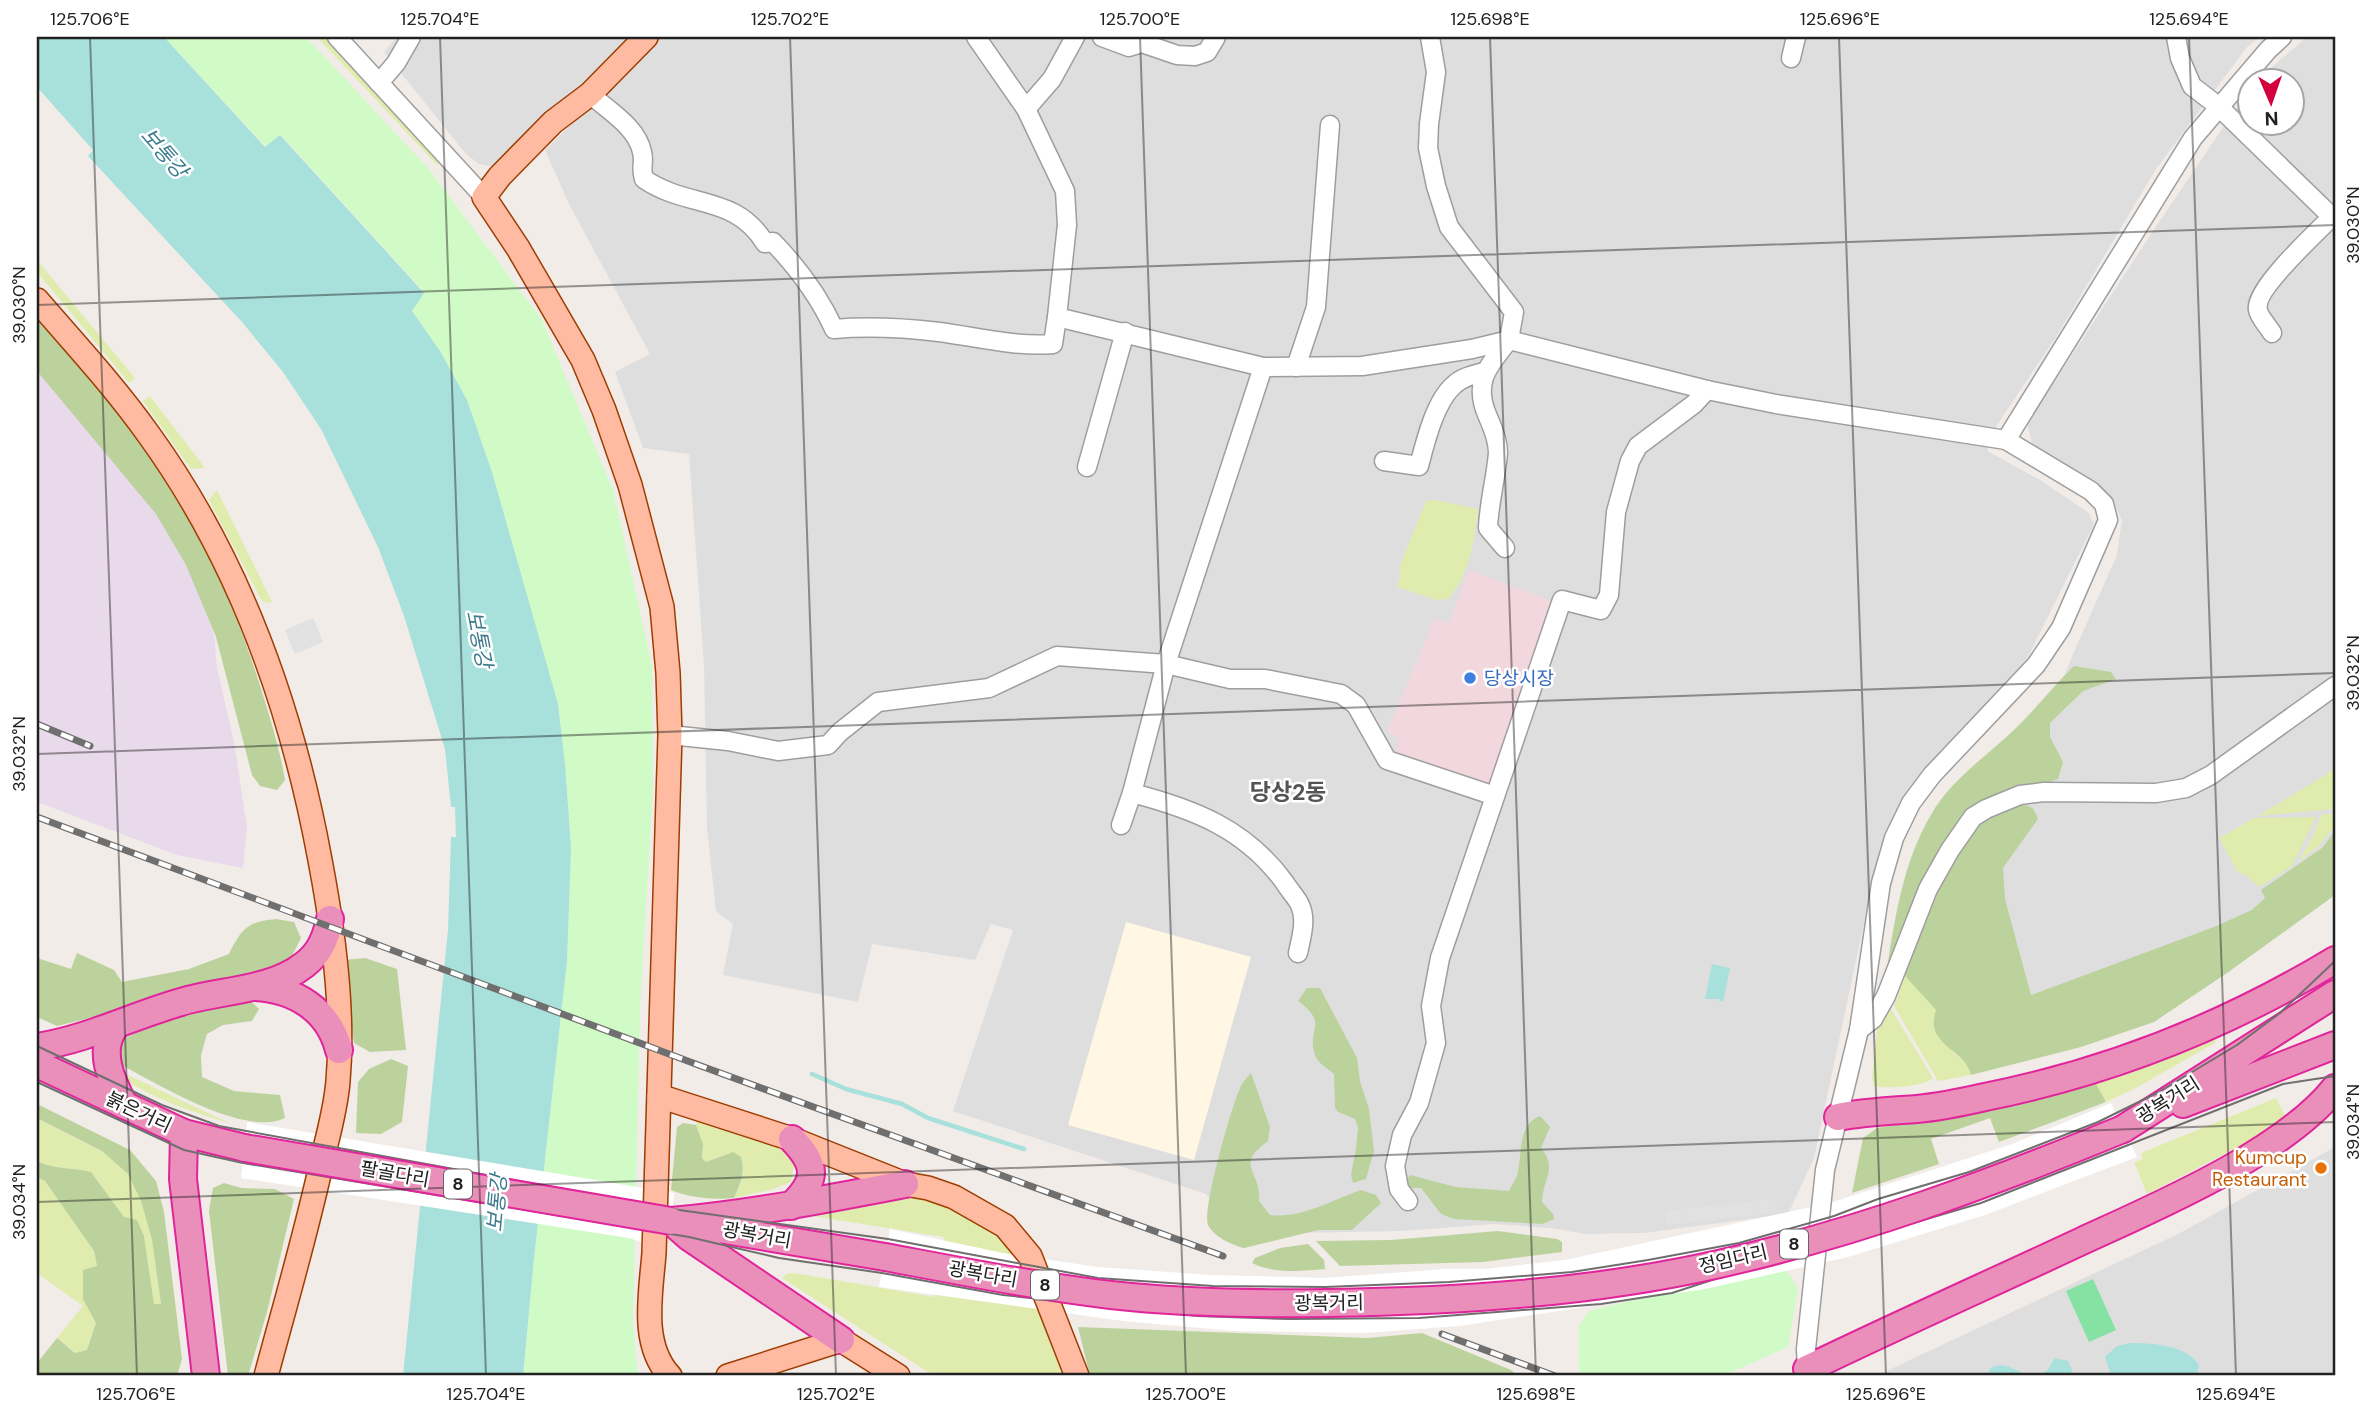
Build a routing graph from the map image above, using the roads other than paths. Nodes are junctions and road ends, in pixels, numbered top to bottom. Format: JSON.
{"nodes":[{"id":1,"x":337,"y":37,"type":"edge"},
{"id":2,"x":411,"y":37,"type":"edge"},
{"id":3,"x":646,"y":37,"type":"edge"},
{"id":4,"x":976,"y":37,"type":"edge"},
{"id":5,"x":1075,"y":37,"type":"edge"},
{"id":6,"x":1102,"y":37,"type":"edge"},
{"id":7,"x":1216,"y":37,"type":"edge"},
{"id":8,"x":1430,"y":37,"type":"edge"},
{"id":9,"x":1796,"y":37,"type":"edge"},
{"id":10,"x":2176,"y":37,"type":"edge"},
{"id":11,"x":2282,"y":37,"type":"edge"},
{"id":12,"x":1791,"y":58,"type":"dead end"},
{"id":13,"x":379,"y":83,"type":"junction"},
{"id":14,"x":590,"y":94,"type":"junction"},
{"id":15,"x":2218,"y":106,"type":"junction"},
{"id":16,"x":1026,"y":109,"type":"junction"},
{"id":17,"x":1330,"y":125,"type":"dead end"},
{"id":18,"x":484,"y":197,"type":"junction"},
{"id":19,"x":2334,"y":215,"type":"edge"},
{"id":20,"x":37,"y":300,"type":"edge"},
{"id":21,"x":1057,"y":317,"type":"junction"},
{"id":22,"x":1125,"y":332,"type":"junction"},
{"id":23,"x":2272,"y":333,"type":"dead end"},
{"id":24,"x":1509,"y":340,"type":"junction"},
{"id":25,"x":1263,"y":367,"type":"junction"},
{"id":26,"x":1297,"y":367,"type":"junction"},
{"id":27,"x":1484,"y":372,"type":"junction"},
{"id":28,"x":1707,"y":390,"type":"junction"},
{"id":29,"x":2006,"y":440,"type":"junction"},
{"id":30,"x":1384,"y":461,"type":"dead end"},
{"id":31,"x":1087,"y":467,"type":"dead end"},
{"id":32,"x":1505,"y":548,"type":"dead end"},
{"id":33,"x":1166,"y":664,"type":"junction"},
{"id":34,"x":2335,"y":686,"type":"edge"},
{"id":35,"x":670,"y":735,"type":"junction"},
{"id":36,"x":1132,"y":793,"type":"junction"},
{"id":37,"x":1495,"y":796,"type":"junction"},
{"id":38,"x":1121,"y":825,"type":"dead end"},
{"id":39,"x":330,"y":919,"type":"junction"},
{"id":40,"x":1298,"y":953,"type":"dead end"},
{"id":41,"x":2335,"y":960,"type":"edge"},
{"id":42,"x":249,"y":987,"type":"junction"},
{"id":43,"x":2335,"y":994,"type":"edge"},
{"id":44,"x":115,"y":1027,"type":"junction"},
{"id":45,"x":1858,"y":1030,"type":"junction"},
{"id":46,"x":2335,"y":1045,"type":"edge"},
{"id":47,"x":37,"y":1046,"type":"edge"},
{"id":48,"x":339,"y":1050,"type":"junction"},
{"id":49,"x":37,"y":1064,"type":"edge"},
{"id":50,"x":2335,"y":1088,"type":"edge"},
{"id":51,"x":659,"y":1096,"type":"junction"},
{"id":52,"x":124,"y":1105,"type":"junction"},
{"id":53,"x":1838,"y":1117,"type":"junction"},
{"id":54,"x":2123,"y":1129,"type":"junction"},
{"id":55,"x":184,"y":1133,"type":"junction"},
{"id":56,"x":792,"y":1139,"type":"junction"},
{"id":57,"x":245,"y":1148,"type":"joint"},
{"id":58,"x":905,"y":1184,"type":"junction"},
{"id":59,"x":1408,"y":1201,"type":"dead end"},
{"id":60,"x":791,"y":1206,"type":"junction"},
{"id":61,"x":671,"y":1220,"type":"junction"},
{"id":62,"x":885,"y":1258,"type":"joint"},
{"id":63,"x":1451,"y":1299,"type":"joint"},
{"id":64,"x":1206,"y":1301,"type":"joint"},
{"id":65,"x":841,"y":1340,"type":"junction"},
{"id":66,"x":1803,"y":1374,"type":"edge"},
{"id":67,"x":206,"y":1376,"type":"edge"},
{"id":68,"x":266,"y":1376,"type":"edge"},
{"id":69,"x":670,"y":1376,"type":"edge"},
{"id":70,"x":728,"y":1376,"type":"edge"},
{"id":71,"x":898,"y":1376,"type":"edge"},
{"id":72,"x":1077,"y":1376,"type":"edge"}],
"edges":[{"from":1,"to":13,"type":"street"},
{"from":2,"to":13,"type":"street"},
{"from":3,"to":14,"type":"main road"},
{"from":4,"to":16,"type":"street"},
{"from":5,"to":16,"type":"street"},
{"from":6,"to":7,"type":"street"},
{"from":8,"to":24,"type":"street"},
{"from":9,"to":12,"type":"street"},
{"from":10,"to":15,"type":"street"},
{"from":11,"to":15,"type":"street"},
{"from":13,"to":18,"type":"street"},
{"from":14,"to":18,"type":"main road"},
{"from":14,"to":21,"type":"street"},
{"from":15,"to":19,"type":"street"},
{"from":15,"to":29,"type":"street"},
{"from":16,"to":21,"type":"street"},
{"from":17,"to":26,"type":"street"},
{"from":18,"to":35,"type":"main road"},
{"from":19,"to":23,"type":"street"},
{"from":20,"to":39,"type":"main road"},
{"from":21,"to":22,"type":"street"},
{"from":22,"to":25,"type":"street"},
{"from":22,"to":31,"type":"street"},
{"from":24,"to":26,"type":"street"},
{"from":24,"to":27,"type":"street"},
{"from":24,"to":28,"type":"street"},
{"from":25,"to":26,"type":"street"},
{"from":25,"to":33,"type":"street"},
{"from":27,"to":30,"type":"street"},
{"from":27,"to":32,"type":"street"},
{"from":28,"to":29,"type":"street"},
{"from":28,"to":37,"type":"street"},
{"from":29,"to":45,"type":"street"},
{"from":33,"to":35,"type":"street"},
{"from":33,"to":36,"type":"street"},
{"from":33,"to":37,"type":"street"},
{"from":34,"to":45,"type":"street"},
{"from":35,"to":51,"type":"main road"},
{"from":36,"to":38,"type":"street"},
{"from":36,"to":40,"type":"street"},
{"from":37,"to":59,"type":"street"},
{"from":39,"to":42,"type":"highway"},
{"from":39,"to":48,"type":"main road"},
{"from":41,"to":53,"type":"highway"},
{"from":42,"to":44,"type":"highway"},
{"from":42,"to":48,"type":"highway"},
{"from":43,"to":54,"type":"highway","name":"광복거리","number":"8"},
{"from":44,"to":47,"type":"highway"},
{"from":44,"to":52,"type":"highway"},
{"from":45,"to":53,"type":"street"},
{"from":46,"to":54,"type":"highway","name":"광복거리","number":"8"},
{"from":48,"to":68,"type":"main road"},
{"from":49,"to":52,"type":"highway","name":"붉은거리","number":"8"},
{"from":50,"to":66,"type":"highway"},
{"from":51,"to":56,"type":"main road"},
{"from":51,"to":69,"type":"main road"},
{"from":52,"to":55,"type":"highway","name":"붉은거리","number":"8"},
{"from":53,"to":66,"type":"street"},
{"from":54,"to":63,"type":"highway","name":"정임다리","number":"8","bridge":true},
{"from":55,"to":57,"type":"highway","name":"붉은거리","number":"8"},
{"from":55,"to":67,"type":"highway"},
{"from":56,"to":58,"type":"main road"},
{"from":56,"to":60,"type":"highway"},
{"from":57,"to":61,"type":"highway","name":"팔골다리","number":"8","bridge":true},
{"from":58,"to":60,"type":"highway"},
{"from":58,"to":72,"type":"main road"},
{"from":60,"to":61,"type":"highway"},
{"from":61,"to":62,"type":"highway","name":"광복거리","number":"8"},
{"from":61,"to":65,"type":"highway"},
{"from":62,"to":64,"type":"highway","name":"광복다리","number":"8","bridge":true},
{"from":63,"to":64,"type":"highway","name":"광복거리","number":"8","bridge":true},
{"from":65,"to":70,"type":"main road"},
{"from":65,"to":71,"type":"main road"}]}
